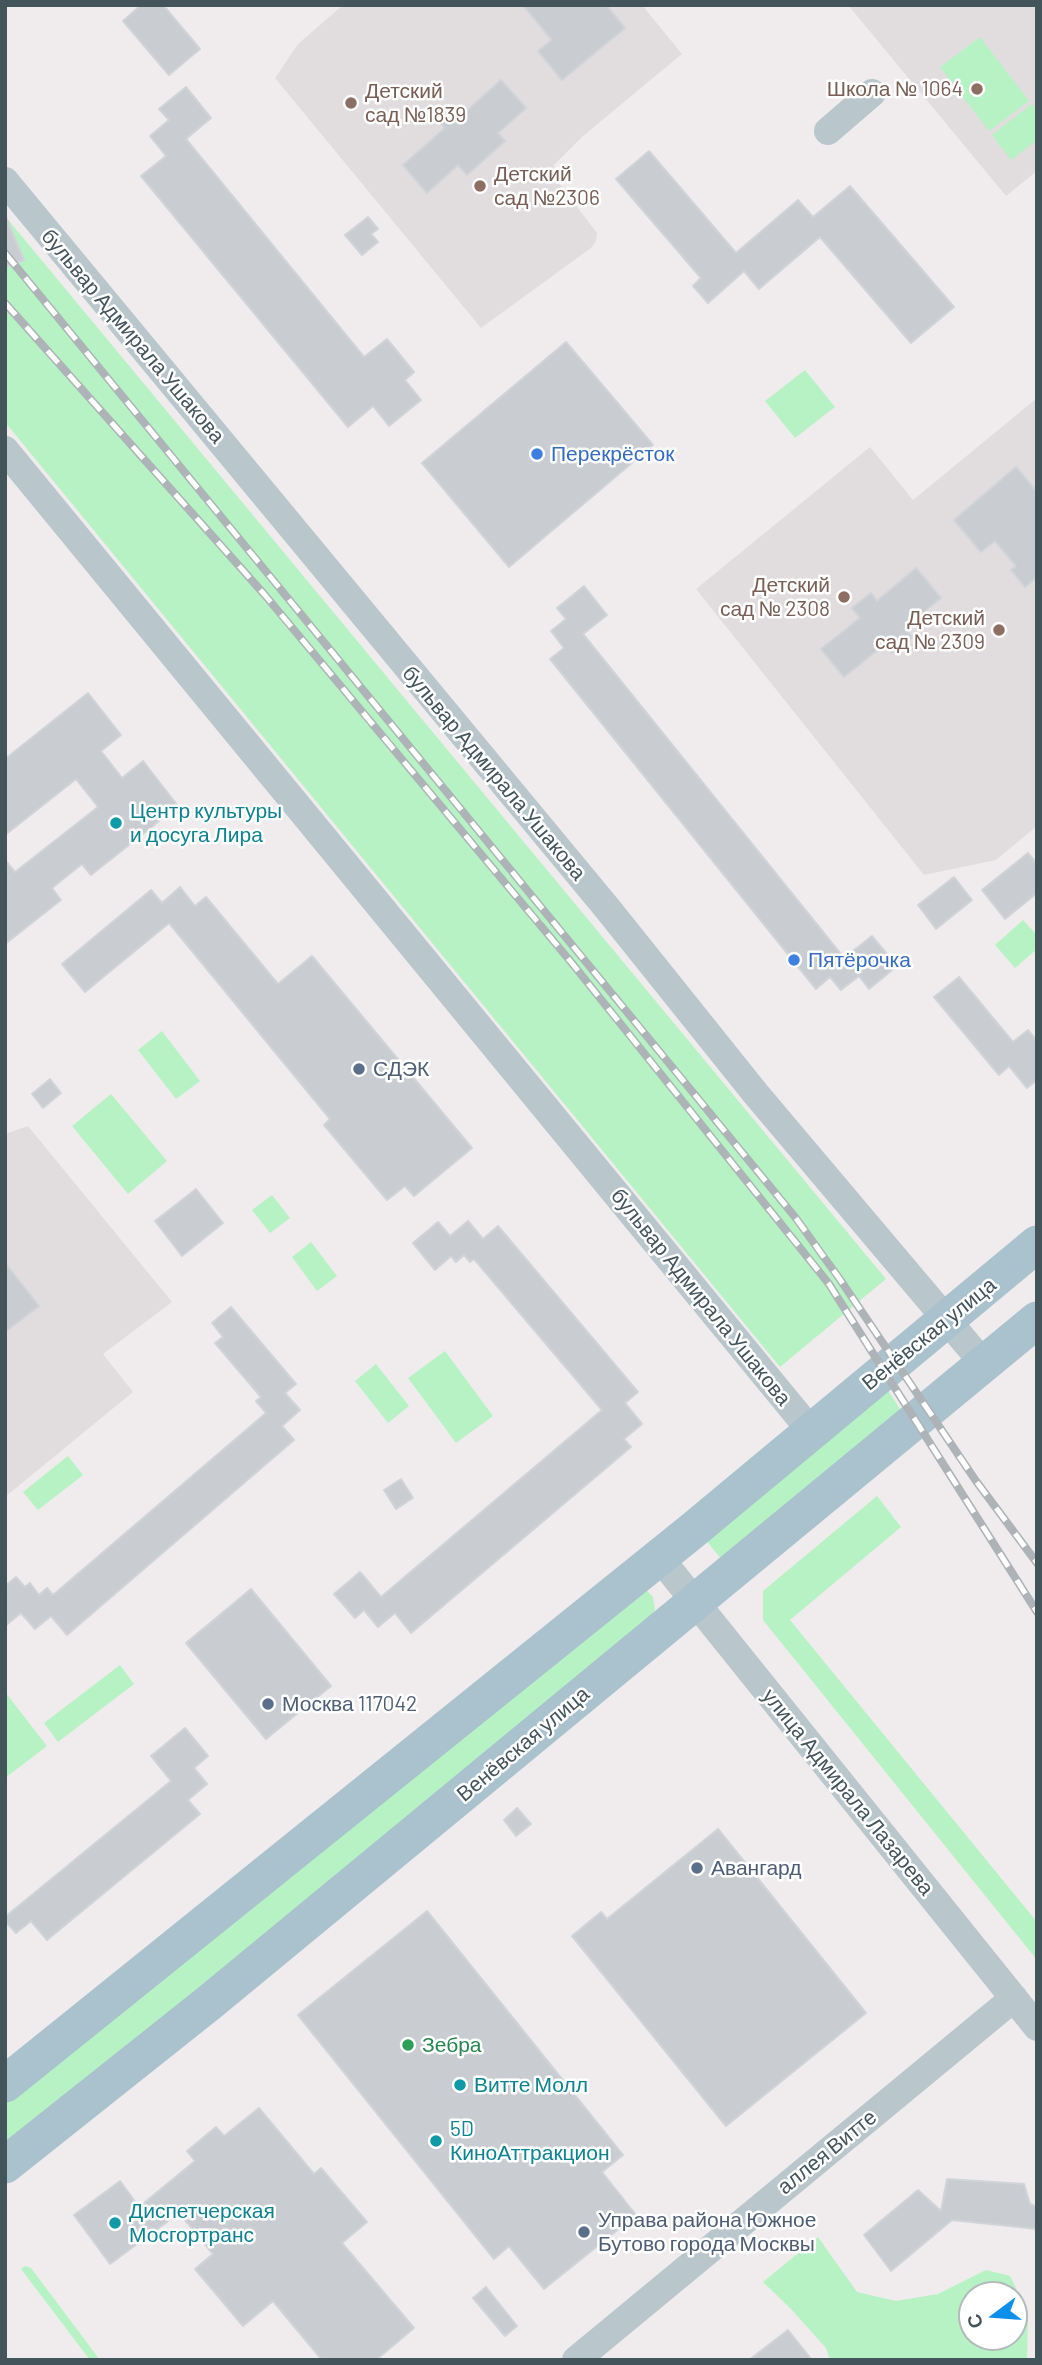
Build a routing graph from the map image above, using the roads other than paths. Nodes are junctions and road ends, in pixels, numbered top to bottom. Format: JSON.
{"nodes":[{"id":1,"x":872,"y":93,"type":"dead end"},
{"id":2,"x":828,"y":131,"type":"dead end"},
{"id":3,"x":5,"y":181,"type":"edge"},
{"id":4,"x":5,"y":450,"type":"edge"},
{"id":5,"x":1037,"y":1244,"type":"edge"},
{"id":6,"x":946,"y":1319,"type":"junction"},
{"id":7,"x":1037,"y":1320,"type":"edge"},
{"id":8,"x":984,"y":1364,"type":"junction"},
{"id":9,"x":811,"y":1430,"type":"junction"},
{"id":10,"x":659,"y":1558,"type":"junction"},
{"id":11,"x":695,"y":1602,"type":"junction"},
{"id":12,"x":1014,"y":1998,"type":"junction"},
{"id":13,"x":1037,"y":2027,"type":"edge"},
{"id":14,"x":5,"y":2084,"type":"edge"},
{"id":15,"x":11,"y":2156,"type":"edge"},
{"id":16,"x":576,"y":2360,"type":"edge"}],
"edges":[{"from":1,"to":2,"type":"street"},
{"from":3,"to":6,"type":"street","name":"бульвар Адмирала Ушакова"},
{"from":4,"to":9,"type":"street","name":"бульвар Адмирала Ушакова"},
{"from":5,"to":6,"type":"main road","name":"Венёвская улица"},
{"from":6,"to":8,"type":"street","name":"бульвар Адмирала Ушакова"},
{"from":6,"to":9,"type":"main road","name":"Венёвская улица"},
{"from":7,"to":8,"type":"main road","name":"Венёвская улица"},
{"from":8,"to":11,"type":"main road","name":"Венёвская улица"},
{"from":9,"to":10,"type":"main road","name":"Венёвская улица"},
{"from":10,"to":11,"type":"street","name":"улица Адмирала Лазарева"},
{"from":10,"to":14,"type":"main road","name":"Венёвская улица"},
{"from":11,"to":12,"type":"street","name":"улица Адмирала Лазарева"},
{"from":11,"to":15,"type":"main road","name":"Венёвская улица"},
{"from":12,"to":13,"type":"street","name":"улица Адмирала Лазарева"},
{"from":12,"to":16,"type":"street","name":"аллея Витте"}]}
